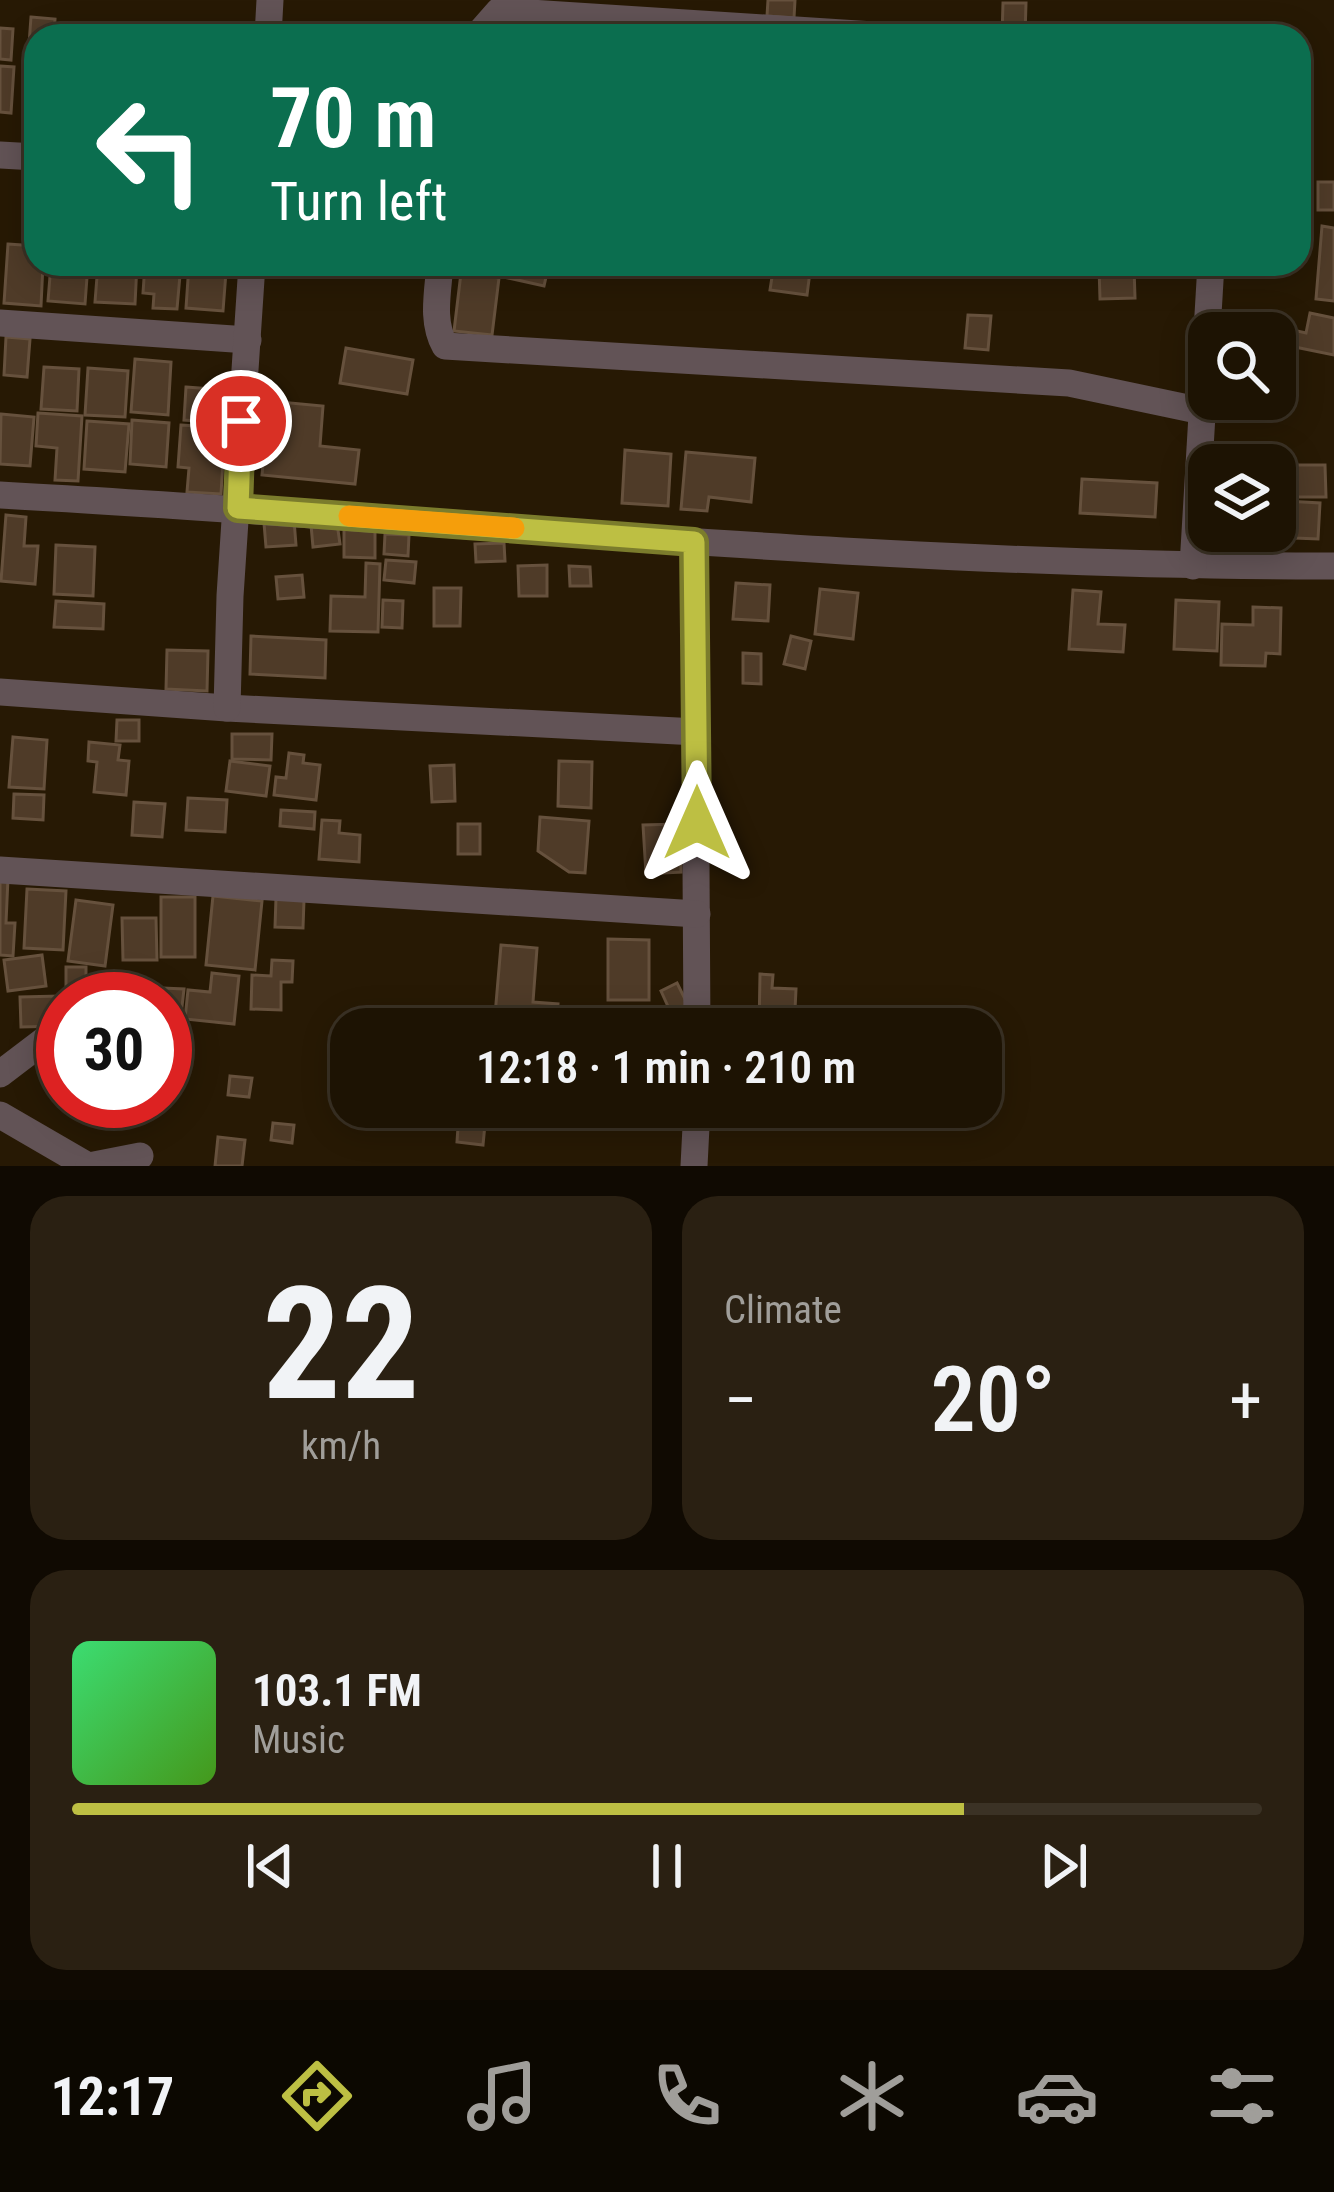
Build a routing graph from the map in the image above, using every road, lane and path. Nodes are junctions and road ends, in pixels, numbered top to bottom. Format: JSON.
{"nodes":[{"id":1,"x":488,"y":24,"type":"edge"},
{"id":2,"x":702,"y":24,"type":"edge"},
{"id":3,"x":251,"y":276,"type":"edge"},
{"id":4,"x":439,"y":276,"type":"edge"},
{"id":5,"x":1210,"y":276,"type":"edge"},
{"id":6,"x":1208,"y":312,"type":"edge"},
{"id":7,"x":0,"y":323,"type":"edge"},
{"id":8,"x":248,"y":340,"type":"junction"},
{"id":9,"x":1188,"y":408,"type":"edge"},
{"id":10,"x":1201,"y":420,"type":"edge"},
{"id":11,"x":0,"y":495,"type":"edge"},
{"id":12,"x":238,"y":508,"type":"junction"},
{"id":13,"x":694,"y":542,"type":"junction"},
{"id":14,"x":1193,"y":566,"type":"junction"},
{"id":15,"x":1334,"y":566,"type":"edge"},
{"id":16,"x":0,"y":692,"type":"edge"},
{"id":17,"x":227,"y":709,"type":"junction"},
{"id":18,"x":697,"y":732,"type":"junction"},
{"id":19,"x":0,"y":870,"type":"edge"},
{"id":20,"x":697,"y":914,"type":"junction"},
{"id":21,"x":697,"y":1008,"type":"edge"},
{"id":22,"x":36,"y":1047,"type":"edge"},
{"id":23,"x":0,"y":1074,"type":"edge"},
{"id":24,"x":0,"y":1115,"type":"edge"},
{"id":25,"x":697,"y":1128,"type":"edge"},
{"id":26,"x":140,"y":1156,"type":"dead end"},
{"id":27,"x":88,"y":1166,"type":"edge"},
{"id":28,"x":694,"y":1166,"type":"edge"}],
"edges":[{"from":1,"to":2,"type":"street"},
{"from":3,"to":8,"type":"street"},
{"from":4,"to":9,"type":"street"},
{"from":5,"to":6,"type":"street"},
{"from":7,"to":8,"type":"street"},
{"from":8,"to":12,"type":"street"},
{"from":10,"to":14,"type":"street"},
{"from":11,"to":12,"type":"street"},
{"from":12,"to":13,"type":"street"},
{"from":12,"to":17,"type":"street"},
{"from":13,"to":14,"type":"street"},
{"from":13,"to":18,"type":"street"},
{"from":14,"to":15,"type":"street"},
{"from":16,"to":17,"type":"street"},
{"from":17,"to":18,"type":"street"},
{"from":18,"to":20,"type":"street"},
{"from":19,"to":20,"type":"street"},
{"from":20,"to":21,"type":"street"},
{"from":22,"to":23,"type":"street"},
{"from":24,"to":27,"type":"street"},
{"from":25,"to":28,"type":"street"},
{"from":26,"to":27,"type":"street"}]}
